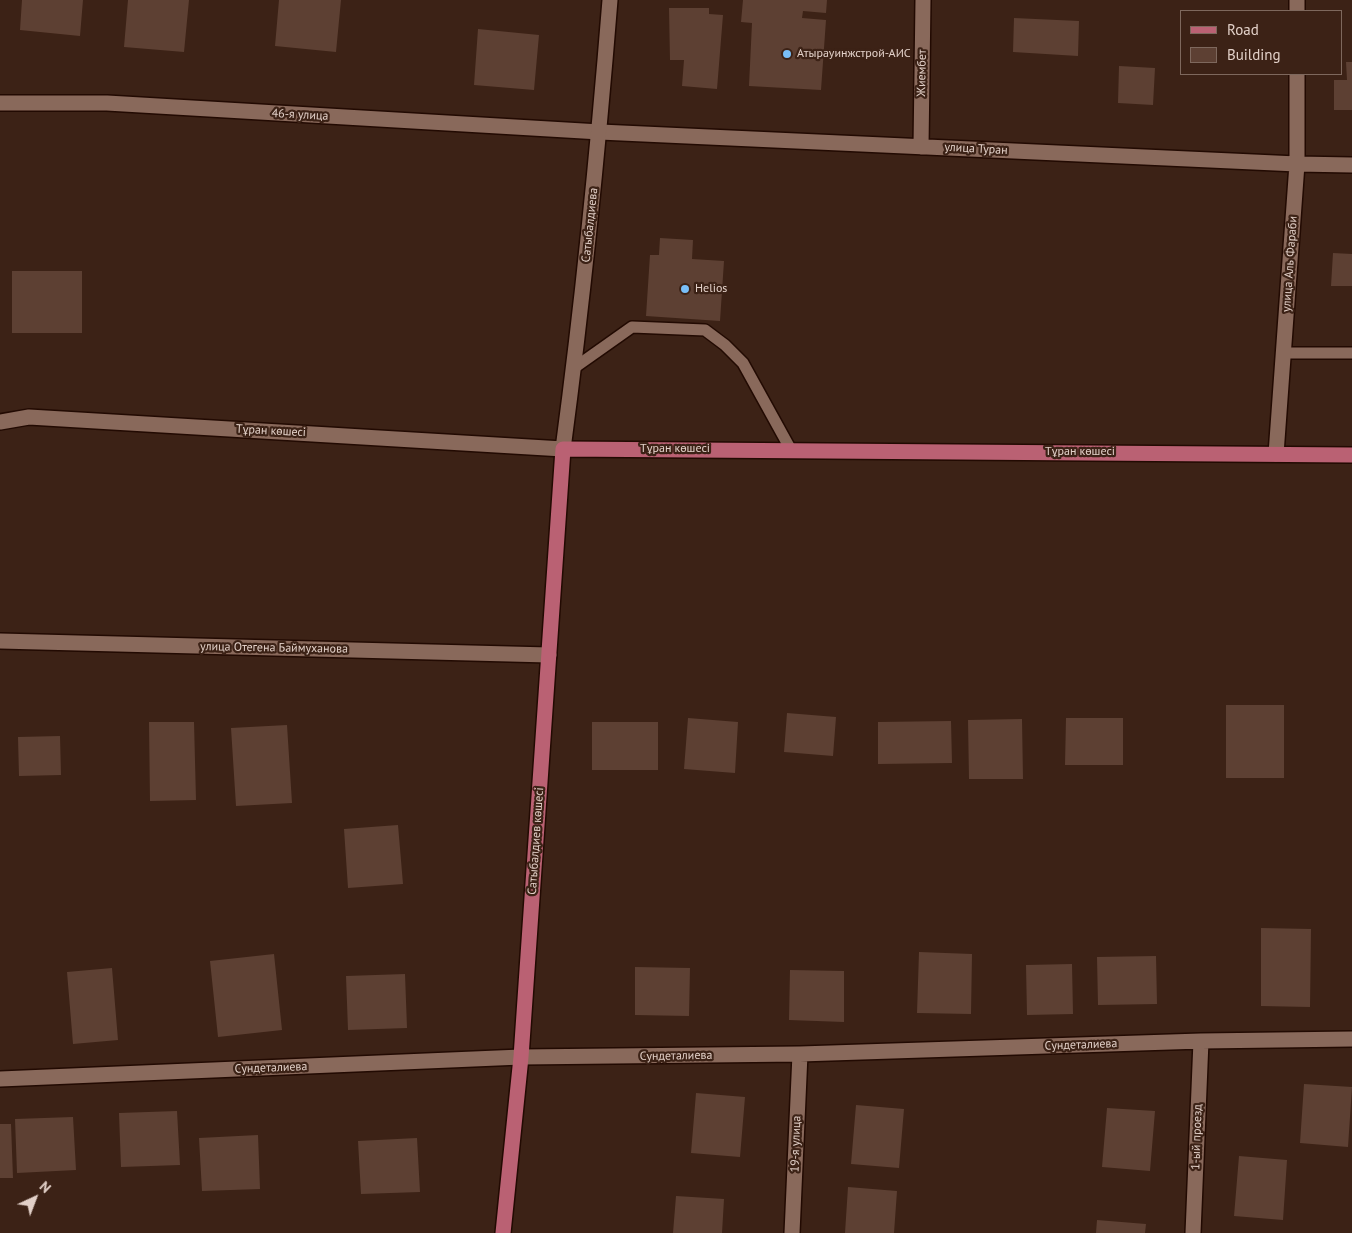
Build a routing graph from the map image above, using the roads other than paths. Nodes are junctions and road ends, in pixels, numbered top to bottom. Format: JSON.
{"nodes":[{"id":1,"x":610,"y":0,"type":"edge"},
{"id":2,"x":923,"y":0,"type":"edge"},
{"id":3,"x":1297,"y":75,"type":"edge"},
{"id":4,"x":0,"y":103,"type":"edge"},
{"id":5,"x":600,"y":132,"type":"junction"},
{"id":6,"x":921,"y":147,"type":"junction"},
{"id":7,"x":1297,"y":164,"type":"junction"},
{"id":8,"x":1352,"y":165,"type":"edge"},
{"id":9,"x":1283,"y":353,"type":"junction"},
{"id":10,"x":1352,"y":353,"type":"edge"},
{"id":11,"x":574,"y":368,"type":"junction"},
{"id":12,"x":0,"y":422,"type":"edge"},
{"id":13,"x":563,"y":449,"type":"junction"},
{"id":14,"x":792,"y":450,"type":"junction"},
{"id":15,"x":1276,"y":454,"type":"junction"},
{"id":16,"x":1352,"y":455,"type":"edge"},
{"id":17,"x":0,"y":641,"type":"edge"},
{"id":18,"x":549,"y":655,"type":"junction"},
{"id":19,"x":1352,"y":1039,"type":"edge"},
{"id":20,"x":1201,"y":1041,"type":"junction"},
{"id":21,"x":800,"y":1054,"type":"junction"},
{"id":22,"x":521,"y":1057,"type":"junction"},
{"id":23,"x":0,"y":1079,"type":"edge"},
{"id":24,"x":503,"y":1233,"type":"edge"},
{"id":25,"x":792,"y":1233,"type":"edge"},
{"id":26,"x":1193,"y":1233,"type":"edge"}],
"edges":[{"from":1,"to":5,"type":"street","name":"Сатыбалдиева"},
{"from":2,"to":6,"type":"street","name":"Жиембет"},
{"from":3,"to":7,"type":"street","name":"улица Аль Фараби"},
{"from":4,"to":5,"type":"street","name":"46-я улица"},
{"from":5,"to":6,"type":"street","name":"улица Туран"},
{"from":5,"to":11,"type":"street","name":"Сатыбалдиева"},
{"from":6,"to":7,"type":"street","name":"улица Туран"},
{"from":7,"to":8,"type":"street","name":"улица Туран"},
{"from":7,"to":9,"type":"street","name":"улица Аль Фараби"},
{"from":9,"to":10,"type":"lane"},
{"from":9,"to":15,"type":"street","name":"улица Аль Фараби"},
{"from":11,"to":13,"type":"street","name":"Сатыбалдиева"},
{"from":11,"to":14,"type":"lane"},
{"from":12,"to":13,"type":"street","name":"Тұран көшесі"},
{"from":13,"to":14,"type":"main road","name":"Тұран көшесі"},
{"from":13,"to":18,"type":"main road","name":"Сатыбалдиев көшесі"},
{"from":14,"to":15,"type":"main road","name":"Тұран көшесі"},
{"from":15,"to":16,"type":"main road","name":"Тұран көшесі"},
{"from":17,"to":18,"type":"street","name":"улица Отегена Баймуханова"},
{"from":18,"to":22,"type":"main road","name":"Сатыбалдиев көшесі"},
{"from":19,"to":20,"type":"street","name":"Сундеталиева"},
{"from":20,"to":21,"type":"street","name":"Сундеталиева"},
{"from":20,"to":26,"type":"street","name":"1-ый проезд"},
{"from":21,"to":22,"type":"street","name":"Сундеталиева"},
{"from":21,"to":25,"type":"street","name":"19-я улица"},
{"from":22,"to":23,"type":"street","name":"Сундеталиева"},
{"from":22,"to":24,"type":"main road","name":"Сатыбалдиев көшесі"}]}
